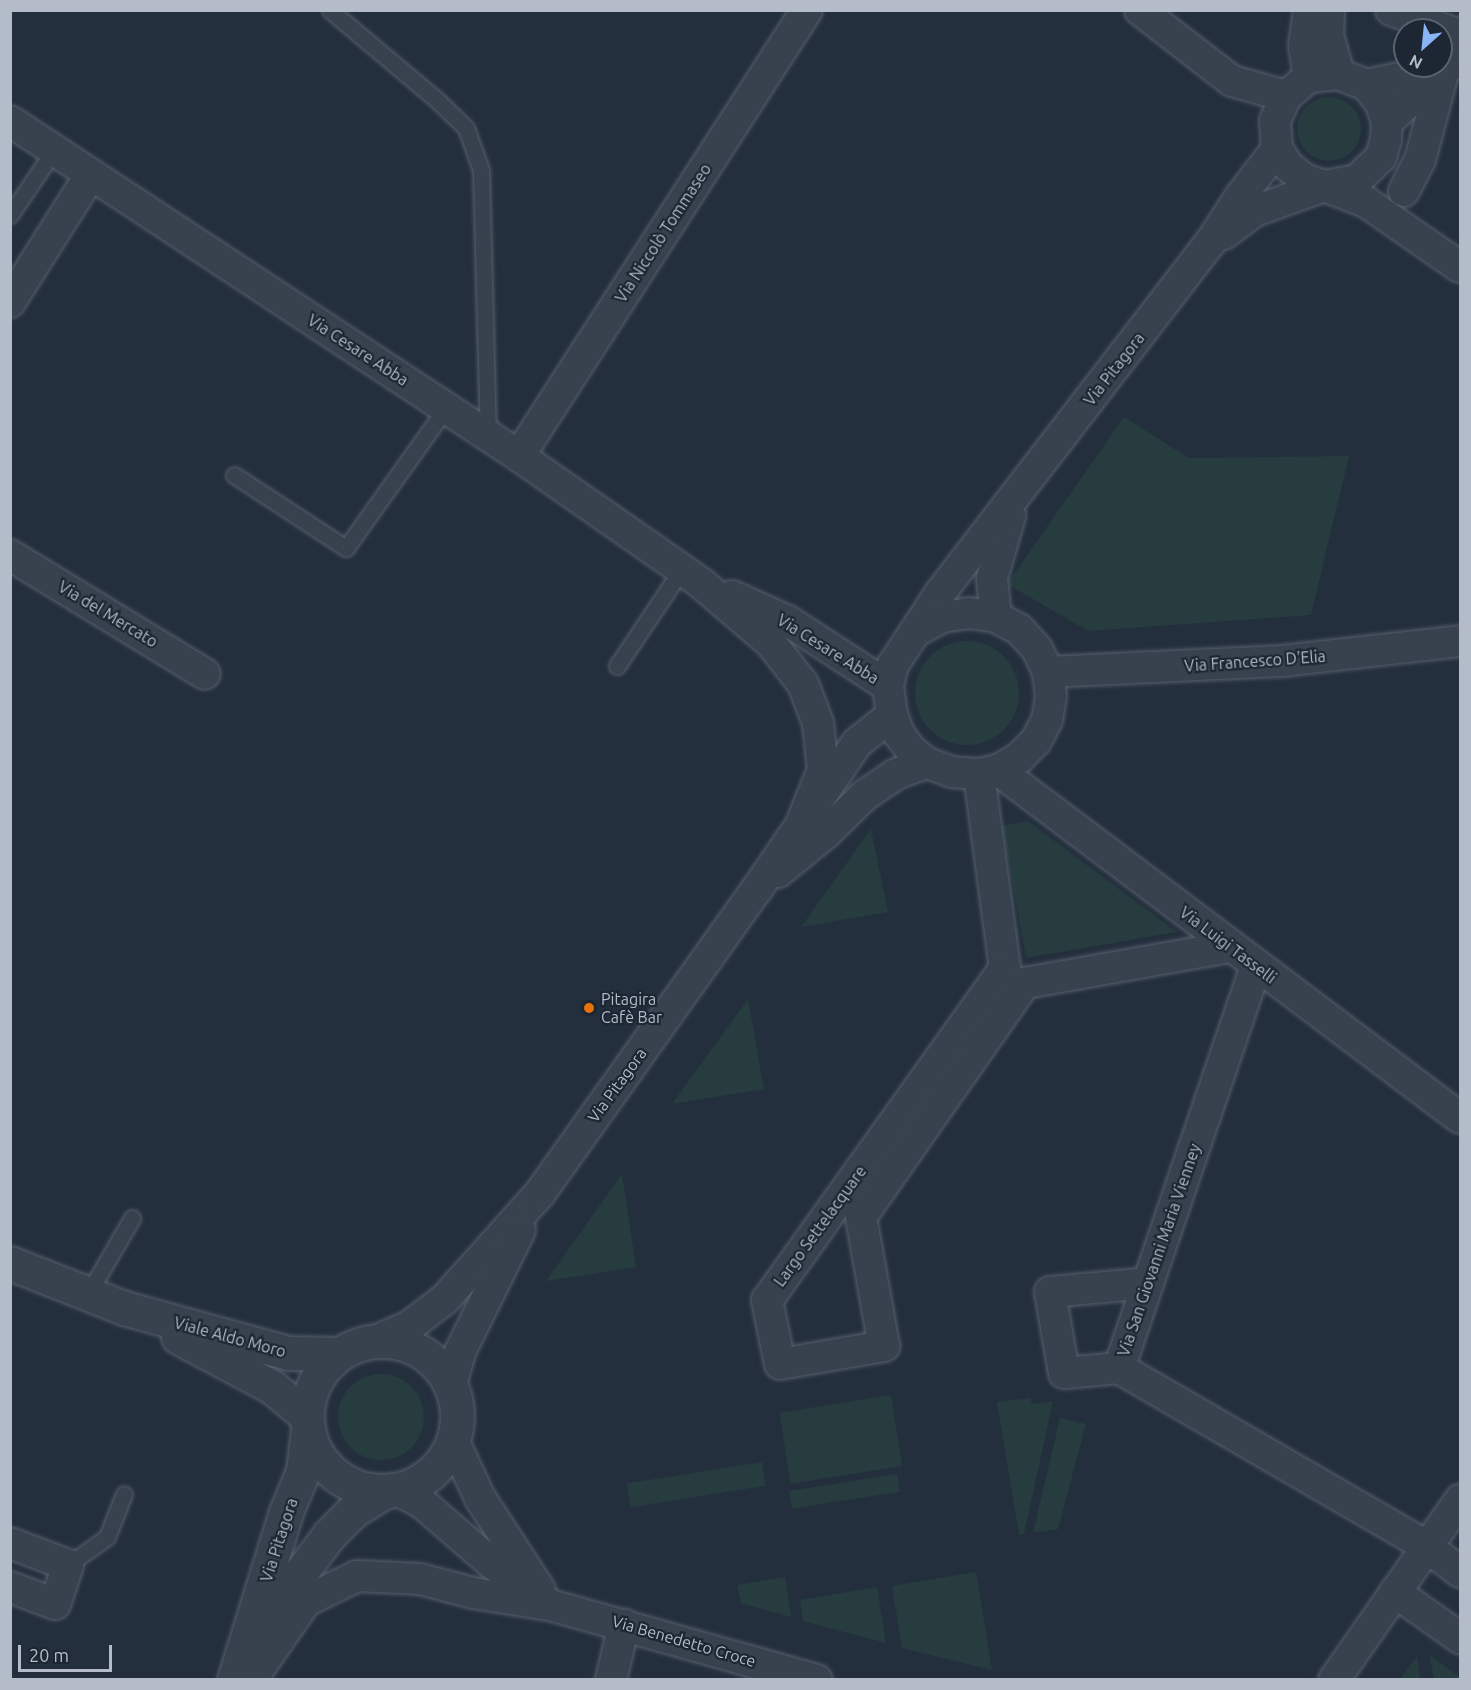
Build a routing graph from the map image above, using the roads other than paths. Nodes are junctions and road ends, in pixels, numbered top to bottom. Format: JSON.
{"nodes":[{"id":1,"x":330,"y":10,"type":"edge"},
{"id":2,"x":807,"y":10,"type":"edge"},
{"id":3,"x":1140,"y":10,"type":"edge"},
{"id":4,"x":1313,"y":10,"type":"edge"},
{"id":5,"x":1329,"y":10,"type":"edge"},
{"id":6,"x":1391,"y":10,"type":"edge"},
{"id":7,"x":1461,"y":35,"type":"edge"},
{"id":8,"x":1393,"y":74,"type":"edge"},
{"id":9,"x":1309,"y":77,"type":"junction"},
{"id":10,"x":1437,"y":78,"type":"edge"},
{"id":11,"x":1448,"y":78,"type":"edge"},
{"id":12,"x":1352,"y":80,"type":"junction"},
{"id":13,"x":1286,"y":96,"type":"junction"},
{"id":14,"x":11,"y":121,"type":"edge"},
{"id":15,"x":1387,"y":122,"type":"junction"},
{"id":16,"x":1277,"y":148,"type":"junction"},
{"id":17,"x":54,"y":150,"type":"junction"},
{"id":18,"x":1381,"y":157,"type":"junction"},
{"id":19,"x":91,"y":174,"type":"junction"},
{"id":20,"x":1324,"y":186,"type":"junction"},
{"id":21,"x":1404,"y":191,"type":"junction"},
{"id":22,"x":10,"y":215,"type":"edge"},
{"id":23,"x":1212,"y":242,"type":"junction"},
{"id":24,"x":1450,"y":259,"type":"edge"},
{"id":25,"x":10,"y":302,"type":"edge"},
{"id":26,"x":446,"y":408,"type":"junction"},
{"id":27,"x":489,"y":436,"type":"junction"},
{"id":28,"x":519,"y":456,"type":"junction"},
{"id":29,"x":234,"y":475,"type":"dead end"},
{"id":30,"x":1017,"y":496,"type":"junction"},
{"id":31,"x":10,"y":555,"type":"edge"},
{"id":32,"x":692,"y":576,"type":"junction"},
{"id":33,"x":996,"y":617,"type":"junction"},
{"id":34,"x":918,"y":630,"type":"junction"},
{"id":35,"x":1461,"y":641,"type":"edge"},
{"id":36,"x":617,"y":666,"type":"dead end"},
{"id":37,"x":1048,"y":672,"type":"junction"},
{"id":38,"x":205,"y":674,"type":"dead end"},
{"id":39,"x":888,"y":686,"type":"junction"},
{"id":40,"x":891,"y":715,"type":"junction"},
{"id":41,"x":927,"y":763,"type":"junction"},
{"id":42,"x":988,"y":772,"type":"junction"},
{"id":43,"x":803,"y":819,"type":"junction"},
{"id":44,"x":757,"y":889,"type":"junction"},
{"id":45,"x":1230,"y":947,"type":"junction"},
{"id":46,"x":1256,"y":966,"type":"junction"},
{"id":47,"x":1015,"y":976,"type":"junction"},
{"id":48,"x":1461,"y":1118,"type":"edge"},
{"id":49,"x":540,"y":1193,"type":"junction"},
{"id":50,"x":132,"y":1218,"type":"dead end"},
{"id":51,"x":10,"y":1263,"type":"edge"},
{"id":52,"x":1148,"y":1283,"type":"junction"},
{"id":53,"x":88,"y":1294,"type":"junction"},
{"id":54,"x":124,"y":1308,"type":"junction"},
{"id":55,"x":378,"y":1340,"type":"junction"},
{"id":56,"x":338,"y":1354,"type":"junction"},
{"id":57,"x":1119,"y":1368,"type":"junction"},
{"id":58,"x":451,"y":1384,"type":"junction"},
{"id":59,"x":307,"y":1424,"type":"junction"},
{"id":60,"x":453,"y":1442,"type":"junction"},
{"id":61,"x":391,"y":1491,"type":"junction"},
{"id":62,"x":124,"y":1494,"type":"dead end"},
{"id":63,"x":1461,"y":1500,"type":"edge"},
{"id":64,"x":10,"y":1543,"type":"edge"},
{"id":65,"x":1426,"y":1546,"type":"junction"},
{"id":66,"x":68,"y":1565,"type":"junction"},
{"id":67,"x":1461,"y":1572,"type":"edge"},
{"id":68,"x":10,"y":1587,"type":"edge"},
{"id":69,"x":1395,"y":1592,"type":"junction"},
{"id":70,"x":550,"y":1605,"type":"junction"},
{"id":71,"x":624,"y":1624,"type":"junction"},
{"id":72,"x":1461,"y":1638,"type":"edge"},
{"id":73,"x":246,"y":1646,"type":"junction"},
{"id":74,"x":234,"y":1680,"type":"edge"},
{"id":75,"x":251,"y":1680,"type":"edge"},
{"id":76,"x":611,"y":1680,"type":"edge"},
{"id":77,"x":818,"y":1680,"type":"edge"},
{"id":78,"x":1334,"y":1680,"type":"edge"}],
"edges":[{"from":1,"to":27,"type":"lane"},
{"from":2,"to":28,"type":"street","name":"Via Niccolò Tommaseo"},
{"from":3,"to":13,"type":"street"},
{"from":4,"to":9,"type":"street"},
{"from":5,"to":12,"type":"street"},
{"from":6,"to":7,"type":"street"},
{"from":8,"to":12,"type":"street"},
{"from":9,"to":12,"type":"street"},
{"from":9,"to":13,"type":"street"},
{"from":10,"to":15,"type":"street"},
{"from":11,"to":21,"type":"street"},
{"from":12,"to":15,"type":"street"},
{"from":13,"to":16,"type":"street"},
{"from":14,"to":17,"type":"street","name":"Via Cesare Abba"},
{"from":15,"to":18,"type":"street"},
{"from":16,"to":20,"type":"street"},
{"from":16,"to":23,"type":"street","name":"Via Pitagora"},
{"from":17,"to":19,"type":"street","name":"Via Cesare Abba"},
{"from":17,"to":22,"type":"lane"},
{"from":18,"to":20,"type":"street"},
{"from":18,"to":21,"type":"street"},
{"from":19,"to":25,"type":"street"},
{"from":19,"to":26,"type":"street","name":"Via Cesare Abba"},
{"from":20,"to":23,"type":"street","name":"Via Pitagora"},
{"from":20,"to":24,"type":"street"},
{"from":21,"to":24,"type":"street"},
{"from":23,"to":30,"type":"street","name":"Via Pitagora"},
{"from":26,"to":27,"type":"street","name":"Via Cesare Abba"},
{"from":26,"to":29,"type":"lane"},
{"from":27,"to":28,"type":"street","name":"Via Cesare Abba"},
{"from":28,"to":32,"type":"street","name":"Via Cesare Abba"},
{"from":30,"to":33,"type":"street","name":"Via Pitagora"},
{"from":30,"to":34,"type":"street","name":"Via Pitagora"},
{"from":31,"to":38,"type":"street","name":"Via del Mercato"},
{"from":32,"to":36,"type":"lane"},
{"from":32,"to":39,"type":"street","name":"Via Cesare Abba"},
{"from":32,"to":43,"type":"street","name":"Via Cesare Abba"},
{"from":33,"to":34,"type":"street","name":"Via Pitagora"},
{"from":33,"to":37,"type":"street","name":"Via Pitagora"},
{"from":34,"to":39,"type":"street","name":"Via Pitagora"},
{"from":35,"to":37,"type":"street","name":"Via Francesco D'Elia"},
{"from":37,"to":42,"type":"street","name":"Via Pitagora"},
{"from":39,"to":40,"type":"street","name":"Via Pitagora"},
{"from":40,"to":41,"type":"street","name":"Via Pitagora"},
{"from":40,"to":43,"type":"street","name":"Via Pitagora"},
{"from":41,"to":42,"type":"street","name":"Via Pitagora"},
{"from":41,"to":44,"type":"street","name":"Via Pitagora"},
{"from":42,"to":45,"type":"street","name":"Via Luigi Tasselli"},
{"from":42,"to":47,"type":"street"},
{"from":43,"to":44,"type":"street","name":"Via Pitagora"},
{"from":44,"to":49,"type":"street","name":"Via Pitagora"},
{"from":45,"to":46,"type":"street","name":"Via Luigi Tasselli"},
{"from":45,"to":47,"type":"street"},
{"from":46,"to":48,"type":"street","name":"Via Luigi Tasselli"},
{"from":46,"to":52,"type":"street","name":"Via San Giovanni Maria Vienney"},
{"from":47,"to":47,"type":"street","name":"Largo Settelacquare"},
{"from":49,"to":55,"type":"street","name":"Via Pitagora"},
{"from":49,"to":58,"type":"street","name":"Via Pitagora"},
{"from":50,"to":53,"type":"lane"},
{"from":51,"to":53,"type":"street","name":"Viale Aldo Moro"},
{"from":52,"to":57,"type":"street","name":"Via San Giovanni Maria Vienney"},
{"from":52,"to":57,"type":"street"},
{"from":53,"to":54,"type":"street","name":"Viale Aldo Moro"},
{"from":54,"to":56,"type":"street","name":"Viale Aldo Moro"},
{"from":54,"to":59,"type":"street","name":"Viale Aldo Moro"},
{"from":55,"to":56,"type":"street","name":"Via Pitagora"},
{"from":55,"to":58,"type":"street","name":"Via Pitagora"},
{"from":56,"to":59,"type":"street","name":"Via Pitagora"},
{"from":57,"to":65,"type":"street","name":"Via San Giovanni Maria Vienney"},
{"from":58,"to":60,"type":"street","name":"Via Pitagora"},
{"from":59,"to":61,"type":"street"},
{"from":59,"to":73,"type":"street","name":"Via Pitagora"},
{"from":60,"to":61,"type":"street","name":"Via Pitagora"},
{"from":60,"to":70,"type":"street"},
{"from":61,"to":70,"type":"street","name":"Via Benedetto Croce"},
{"from":61,"to":73,"type":"street","name":"Via Pitagora"},
{"from":62,"to":66,"type":"lane"},
{"from":63,"to":65,"type":"street"},
{"from":64,"to":66,"type":"street"},
{"from":65,"to":67,"type":"street","name":"Via San Giovanni Maria Vienney"},
{"from":65,"to":69,"type":"street"},
{"from":66,"to":68,"type":"street"},
{"from":69,"to":72,"type":"street"},
{"from":69,"to":78,"type":"street"},
{"from":70,"to":71,"type":"street","name":"Via Benedetto Croce"},
{"from":70,"to":75,"type":"street","name":"Via Benedetto Croce"},
{"from":71,"to":76,"type":"street"},
{"from":71,"to":77,"type":"street","name":"Via Benedetto Croce"},
{"from":73,"to":74,"type":"street","name":"Via Pitagora"}]}
